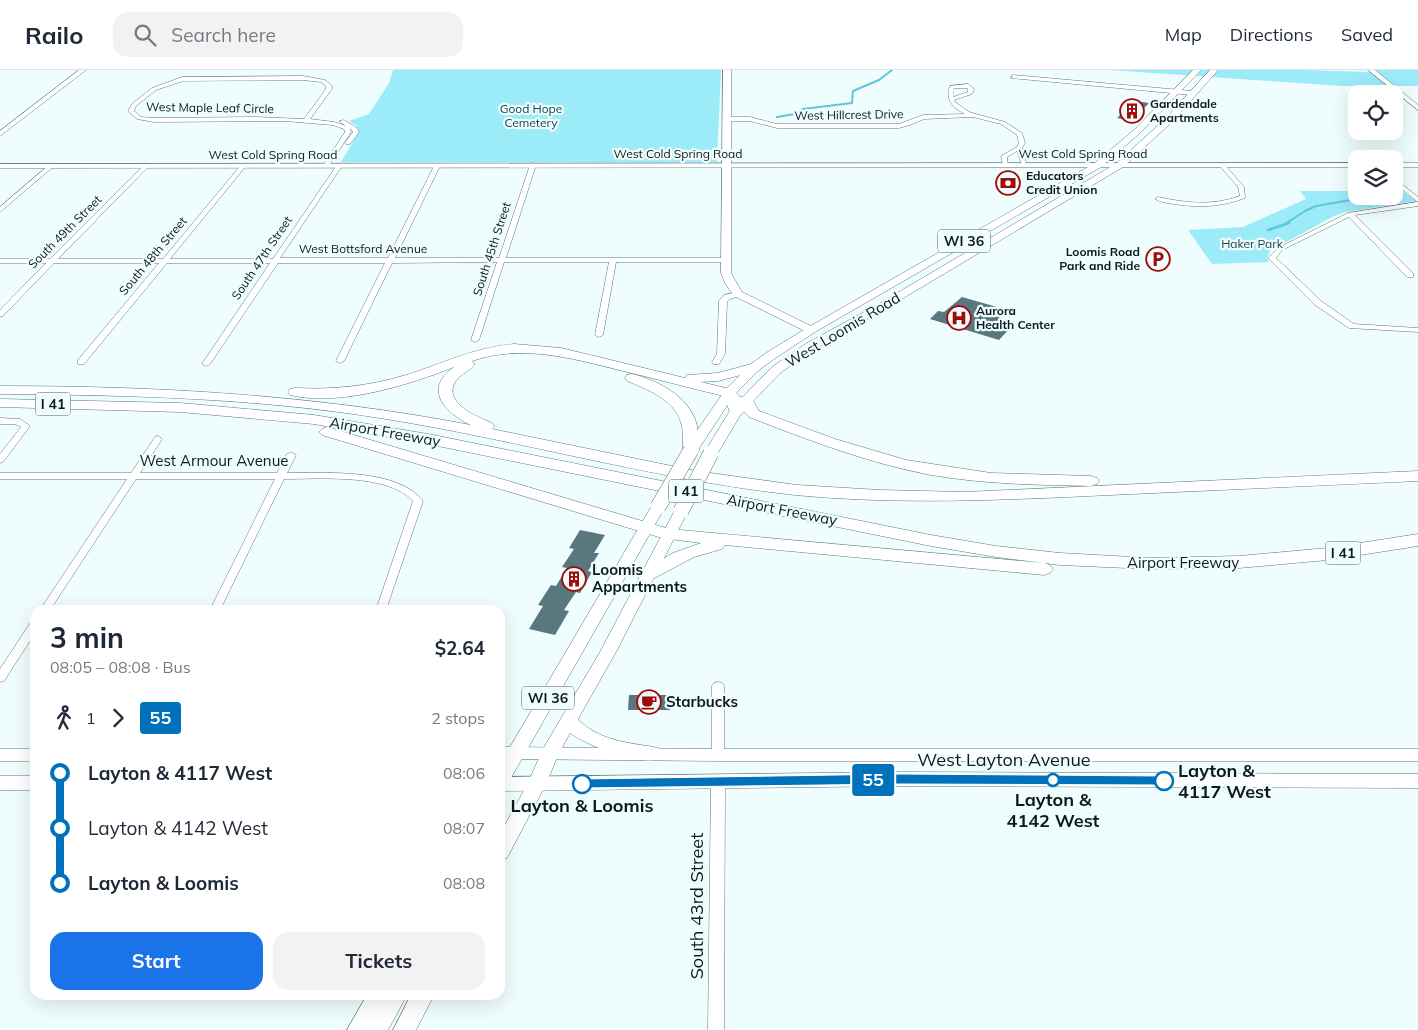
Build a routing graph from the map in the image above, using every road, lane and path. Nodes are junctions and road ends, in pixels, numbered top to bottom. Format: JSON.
{"nodes":[{"id":1,"x":76,"y":70,"type":"edge"},
{"id":2,"x":83,"y":70,"type":"edge"},
{"id":3,"x":727,"y":70,"type":"edge"},
{"id":4,"x":1197,"y":70,"type":"edge"},
{"id":5,"x":1214,"y":70,"type":"edge"},
{"id":6,"x":1371,"y":70,"type":"edge"},
{"id":7,"x":1013,"y":77,"type":"dead end"},
{"id":8,"x":1177,"y":91,"type":"junction"},
{"id":9,"x":1192,"y":93,"type":"junction"},
{"id":10,"x":951,"y":99,"type":"dead end"},
{"id":11,"x":1418,"y":108,"type":"edge"},
{"id":12,"x":973,"y":115,"type":"junction"},
{"id":13,"x":726,"y":119,"type":"junction"},
{"id":14,"x":306,"y":120,"type":"junction"},
{"id":15,"x":1,"y":130,"type":"edge"},
{"id":16,"x":348,"y":132,"type":"junction"},
{"id":17,"x":356,"y":132,"type":"junction"},
{"id":18,"x":1019,"y":148,"type":"junction"},
{"id":19,"x":1222,"y":164,"type":"junction"},
{"id":20,"x":1348,"y":164,"type":"edge"},
{"id":21,"x":1403,"y":164,"type":"edge"},
{"id":22,"x":1418,"y":164,"type":"edge"},
{"id":23,"x":726,"y":165,"type":"junction"},
{"id":24,"x":1006,"y":165,"type":"junction"},
{"id":25,"x":1025,"y":165,"type":"junction"},
{"id":26,"x":1098,"y":165,"type":"junction"},
{"id":27,"x":1120,"y":165,"type":"junction"},
{"id":28,"x":0,"y":166,"type":"edge"},
{"id":29,"x":51,"y":166,"type":"junction"},
{"id":30,"x":146,"y":166,"type":"junction"},
{"id":31,"x":243,"y":166,"type":"junction"},
{"id":32,"x":333,"y":166,"type":"junction"},
{"id":33,"x":437,"y":166,"type":"junction"},
{"id":34,"x":533,"y":166,"type":"junction"},
{"id":35,"x":1403,"y":188,"type":"edge"},
{"id":36,"x":1158,"y":199,"type":"dead end"},
{"id":37,"x":1418,"y":200,"type":"edge"},
{"id":38,"x":1418,"y":204,"type":"edge"},
{"id":39,"x":0,"y":210,"type":"edge"},
{"id":40,"x":1350,"y":214,"type":"junction"},
{"id":41,"x":975,"y":235,"type":"junction"},
{"id":42,"x":993,"y":240,"type":"junction"},
{"id":43,"x":54,"y":260,"type":"junction"},
{"id":44,"x":165,"y":260,"type":"junction"},
{"id":45,"x":277,"y":260,"type":"junction"},
{"id":46,"x":389,"y":260,"type":"junction"},
{"id":47,"x":500,"y":260,"type":"junction"},
{"id":48,"x":613,"y":260,"type":"junction"},
{"id":49,"x":725,"y":260,"type":"junction"},
{"id":50,"x":0,"y":261,"type":"edge"},
{"id":51,"x":1410,"y":275,"type":"dead end"},
{"id":52,"x":738,"y":294,"type":"junction"},
{"id":53,"x":848,"y":309,"type":"junction"},
{"id":54,"x":0,"y":314,"type":"edge"},
{"id":55,"x":812,"y":330,"type":"junction"},
{"id":56,"x":1418,"y":330,"type":"edge"},
{"id":57,"x":599,"y":335,"type":"dead end"},
{"id":58,"x":828,"y":336,"type":"junction"},
{"id":59,"x":475,"y":340,"type":"dead end"},
{"id":60,"x":798,"y":354,"type":"junction"},
{"id":61,"x":340,"y":361,"type":"dead end"},
{"id":62,"x":81,"y":362,"type":"dead end"},
{"id":63,"x":716,"y":362,"type":"dead end"},
{"id":64,"x":206,"y":364,"type":"dead end"},
{"id":65,"x":755,"y":367,"type":"junction"},
{"id":66,"x":632,"y":368,"type":"junction"},
{"id":67,"x":0,"y":384,"type":"edge"},
{"id":68,"x":0,"y":390,"type":"edge"},
{"id":69,"x":729,"y":393,"type":"junction"},
{"id":70,"x":0,"y":403,"type":"edge"},
{"id":71,"x":106,"y":404,"type":"junction"},
{"id":72,"x":741,"y":406,"type":"junction"},
{"id":73,"x":0,"y":421,"type":"edge"},
{"id":74,"x":158,"y":439,"type":"dead end"},
{"id":75,"x":691,"y":450,"type":"junction"},
{"id":76,"x":291,"y":455,"type":"dead end"},
{"id":77,"x":0,"y":460,"type":"edge"},
{"id":78,"x":636,"y":463,"type":"junction"},
{"id":79,"x":0,"y":476,"type":"edge"},
{"id":80,"x":281,"y":476,"type":"junction"},
{"id":81,"x":1418,"y":476,"type":"edge"},
{"id":82,"x":132,"y":477,"type":"junction"},
{"id":83,"x":1163,"y":489,"type":"junction"},
{"id":84,"x":646,"y":529,"type":"junction"},
{"id":85,"x":668,"y":534,"type":"junction"},
{"id":86,"x":1418,"y":540,"type":"edge"},
{"id":87,"x":745,"y":542,"type":"junction"},
{"id":88,"x":1267,"y":562,"type":"junction"},
{"id":89,"x":647,"y":576,"type":"junction"},
{"id":90,"x":48,"y":605,"type":"edge"},
{"id":91,"x":217,"y":605,"type":"edge"},
{"id":92,"x":383,"y":605,"type":"edge"},
{"id":93,"x":30,"y":633,"type":"edge"},
{"id":94,"x":0,"y":678,"type":"edge"},
{"id":95,"x":718,"y":686,"type":"dead end"},
{"id":96,"x":569,"y":720,"type":"junction"},
{"id":97,"x":508,"y":753,"type":"edge"},
{"id":98,"x":549,"y":754,"type":"junction"},
{"id":99,"x":654,"y":754,"type":"junction"},
{"id":100,"x":0,"y":755,"type":"edge"},
{"id":101,"x":30,"y":755,"type":"edge"},
{"id":102,"x":718,"y":755,"type":"junction"},
{"id":103,"x":1418,"y":755,"type":"edge"},
{"id":104,"x":1418,"y":781,"type":"edge"},
{"id":105,"x":718,"y":782,"type":"junction"},
{"id":106,"x":0,"y":783,"type":"edge"},
{"id":107,"x":30,"y":783,"type":"edge"},
{"id":108,"x":505,"y":784,"type":"edge"},
{"id":109,"x":536,"y":784,"type":"junction"},
{"id":110,"x":505,"y":843,"type":"edge"},
{"id":111,"x":376,"y":1000,"type":"edge"},
{"id":112,"x":393,"y":1000,"type":"edge"},
{"id":113,"x":420,"y":1000,"type":"edge"},
{"id":114,"x":358,"y":1030,"type":"edge"},
{"id":115,"x":376,"y":1030,"type":"edge"},
{"id":116,"x":404,"y":1030,"type":"edge"},
{"id":117,"x":716,"y":1030,"type":"edge"}],
"edges":[{"from":1,"to":15,"type":"street"},
{"from":2,"to":15,"type":"street"},
{"from":3,"to":13,"type":"main road"},
{"from":4,"to":8,"type":"main road","name":"West Loomis Road","number":"WI 36"},
{"from":5,"to":9,"type":"main road","name":"West Loomis Road","number":"WI 36"},
{"from":6,"to":11,"type":"street"},
{"from":7,"to":8,"type":"street"},
{"from":8,"to":9,"type":"street"},
{"from":8,"to":26,"type":"main road","name":"West Loomis Road","number":"WI 36"},
{"from":9,"to":27,"type":"main road","name":"West Loomis Road","number":"WI 36"},
{"from":10,"to":12,"type":"street"},
{"from":12,"to":13,"type":"street","name":"West Hillcrest Drive"},
{"from":12,"to":18,"type":"street"},
{"from":13,"to":23,"type":"main road"},
{"from":14,"to":14,"type":"street","name":"West Maple Leaf Circle"},
{"from":14,"to":16,"type":"street","name":"West Maple Leaf Circle"},
{"from":14,"to":17,"type":"street","name":"West Maple Leaf Circle"},
{"from":16,"to":17,"type":"street"},
{"from":16,"to":32,"type":"street"},
{"from":17,"to":32,"type":"street"},
{"from":18,"to":24,"type":"street"},
{"from":18,"to":25,"type":"street"},
{"from":19,"to":20,"type":"street","name":"West Cold Spring Road"},
{"from":19,"to":27,"type":"street","name":"West Cold Spring Road"},
{"from":19,"to":36,"type":"street"},
{"from":21,"to":22,"type":"street"},
{"from":23,"to":24,"type":"street","name":"West Cold Spring Road"},
{"from":23,"to":34,"type":"street","name":"West Cold Spring Road"},
{"from":23,"to":49,"type":"main road"},
{"from":24,"to":25,"type":"street","name":"West Cold Spring Road"},
{"from":25,"to":26,"type":"street","name":"West Cold Spring Road"},
{"from":26,"to":27,"type":"street","name":"West Cold Spring Road"},
{"from":26,"to":41,"type":"main road","name":"West Loomis Road","number":"WI 36"},
{"from":27,"to":42,"type":"main road","name":"West Loomis Road","number":"WI 36"},
{"from":28,"to":29,"type":"street","name":"West Cold Spring Road"},
{"from":29,"to":30,"type":"street","name":"West Cold Spring Road"},
{"from":29,"to":39,"type":"street"},
{"from":30,"to":31,"type":"street","name":"West Cold Spring Road"},
{"from":30,"to":43,"type":"street","name":"South 49th Street"},
{"from":31,"to":32,"type":"street","name":"West Cold Spring Road"},
{"from":31,"to":44,"type":"street","name":"South 48th Street"},
{"from":32,"to":33,"type":"street","name":"West Cold Spring Road"},
{"from":32,"to":45,"type":"street","name":"South 47th Street"},
{"from":33,"to":34,"type":"street","name":"West Cold Spring Road"},
{"from":33,"to":46,"type":"street"},
{"from":34,"to":47,"type":"street","name":"South 45th Street"},
{"from":35,"to":37,"type":"street"},
{"from":38,"to":40,"type":"street"},
{"from":40,"to":51,"type":"street"},
{"from":40,"to":56,"type":"street"},
{"from":41,"to":42,"type":"main road"},
{"from":41,"to":53,"type":"main road","name":"West Loomis Road","number":"WI 36"},
{"from":42,"to":58,"type":"main road","name":"West Loomis Road","number":"WI 36"},
{"from":43,"to":44,"type":"street","name":"West Bottsford Avenue"},
{"from":43,"to":50,"type":"street","name":"West Bottsford Avenue"},
{"from":43,"to":54,"type":"street","name":"South 49th Street"},
{"from":44,"to":45,"type":"street","name":"West Bottsford Avenue"},
{"from":44,"to":62,"type":"street","name":"South 48th Street"},
{"from":45,"to":46,"type":"street","name":"West Bottsford Avenue"},
{"from":45,"to":64,"type":"street","name":"South 47th Street"},
{"from":46,"to":47,"type":"street","name":"West Bottsford Avenue"},
{"from":46,"to":61,"type":"street"},
{"from":47,"to":48,"type":"street","name":"West Bottsford Avenue"},
{"from":47,"to":59,"type":"street","name":"South 45th Street"},
{"from":48,"to":49,"type":"street","name":"West Bottsford Avenue"},
{"from":48,"to":57,"type":"street"},
{"from":49,"to":52,"type":"main road"},
{"from":52,"to":55,"type":"main road"},
{"from":52,"to":63,"type":"street"},
{"from":53,"to":55,"type":"main road","name":"West Loomis Road","number":"WI 36"},
{"from":53,"to":58,"type":"main road"},
{"from":55,"to":60,"type":"main road"},
{"from":55,"to":65,"type":"main road","name":"West Loomis Road","number":"WI 36"},
{"from":58,"to":60,"type":"main road","name":"West Loomis Road","number":"WI 36"},
{"from":60,"to":72,"type":"main road","name":"West Loomis Road","number":"WI 36"},
{"from":65,"to":66,"type":"highway"},
{"from":65,"to":69,"type":"main road","name":"West Loomis Road","number":"WI 36"},
{"from":66,"to":67,"type":"highway"},
{"from":66,"to":69,"type":"highway"},
{"from":68,"to":78,"type":"highway","name":"Airport Freeway","number":"I 41"},
{"from":69,"to":72,"type":"highway"},
{"from":69,"to":75,"type":"main road","name":"West Loomis Road","number":"WI 36"},
{"from":70,"to":71,"type":"highway","name":"Airport Freeway","number":"I 41"},
{"from":71,"to":84,"type":"highway"},
{"from":71,"to":88,"type":"highway","name":"Airport Freeway","number":"I 41"},
{"from":72,"to":83,"type":"highway"},
{"from":72,"to":85,"type":"main road","name":"West Loomis Road","number":"WI 36","bridge":true},
{"from":73,"to":77,"type":"street"},
{"from":74,"to":82,"type":"street"},
{"from":75,"to":78,"type":"highway"},
{"from":75,"to":84,"type":"main road","name":"West Loomis Road","number":"WI 36","bridge":true},
{"from":76,"to":80,"type":"street"},
{"from":78,"to":83,"type":"highway","name":"Airport Freeway","number":"I 41"},
{"from":79,"to":82,"type":"street","name":"West Armour Avenue"},
{"from":80,"to":82,"type":"street","name":"West Armour Avenue"},
{"from":80,"to":91,"type":"street"},
{"from":80,"to":92,"type":"street","name":"West Armour Avenue"},
{"from":81,"to":83,"type":"highway","name":"Airport Freeway","number":"I 41"},
{"from":82,"to":90,"type":"street"},
{"from":84,"to":85,"type":"highway"},
{"from":84,"to":97,"type":"main road","name":"West Loomis Road","number":"WI 36"},
{"from":85,"to":87,"type":"highway"},
{"from":85,"to":89,"type":"main road","name":"West Loomis Road","number":"WI 36"},
{"from":86,"to":88,"type":"highway","name":"Airport Freeway","number":"I 41"},
{"from":87,"to":88,"type":"highway"},
{"from":87,"to":89,"type":"highway"},
{"from":89,"to":96,"type":"main road","name":"West Loomis Road","number":"WI 36"},
{"from":93,"to":94,"type":"street"},
{"from":95,"to":102,"type":"street"},
{"from":96,"to":98,"type":"main road","name":"West Loomis Road","number":"WI 36"},
{"from":96,"to":99,"type":"main road"},
{"from":97,"to":98,"type":"main road","name":"West Layton Avenue"},
{"from":98,"to":99,"type":"main road","name":"West Layton Avenue"},
{"from":98,"to":109,"type":"main road","name":"West Loomis Road","number":"WI 36"},
{"from":99,"to":102,"type":"main road","name":"West Layton Avenue"},
{"from":100,"to":101,"type":"main road"},
{"from":102,"to":103,"type":"main road","name":"West Layton Avenue"},
{"from":104,"to":105,"type":"main road","name":"West Layton Avenue"},
{"from":105,"to":109,"type":"main road","name":"West Layton Avenue"},
{"from":105,"to":117,"type":"street","name":"South 43rd Street"},
{"from":106,"to":107,"type":"main road"},
{"from":108,"to":109,"type":"main road","name":"West Layton Avenue"},
{"from":109,"to":110,"type":"main road","name":"West Loomis Road","number":"WI 36"},
{"from":111,"to":114,"type":"main road"},
{"from":112,"to":115,"type":"main road"},
{"from":113,"to":116,"type":"main road"}]}
